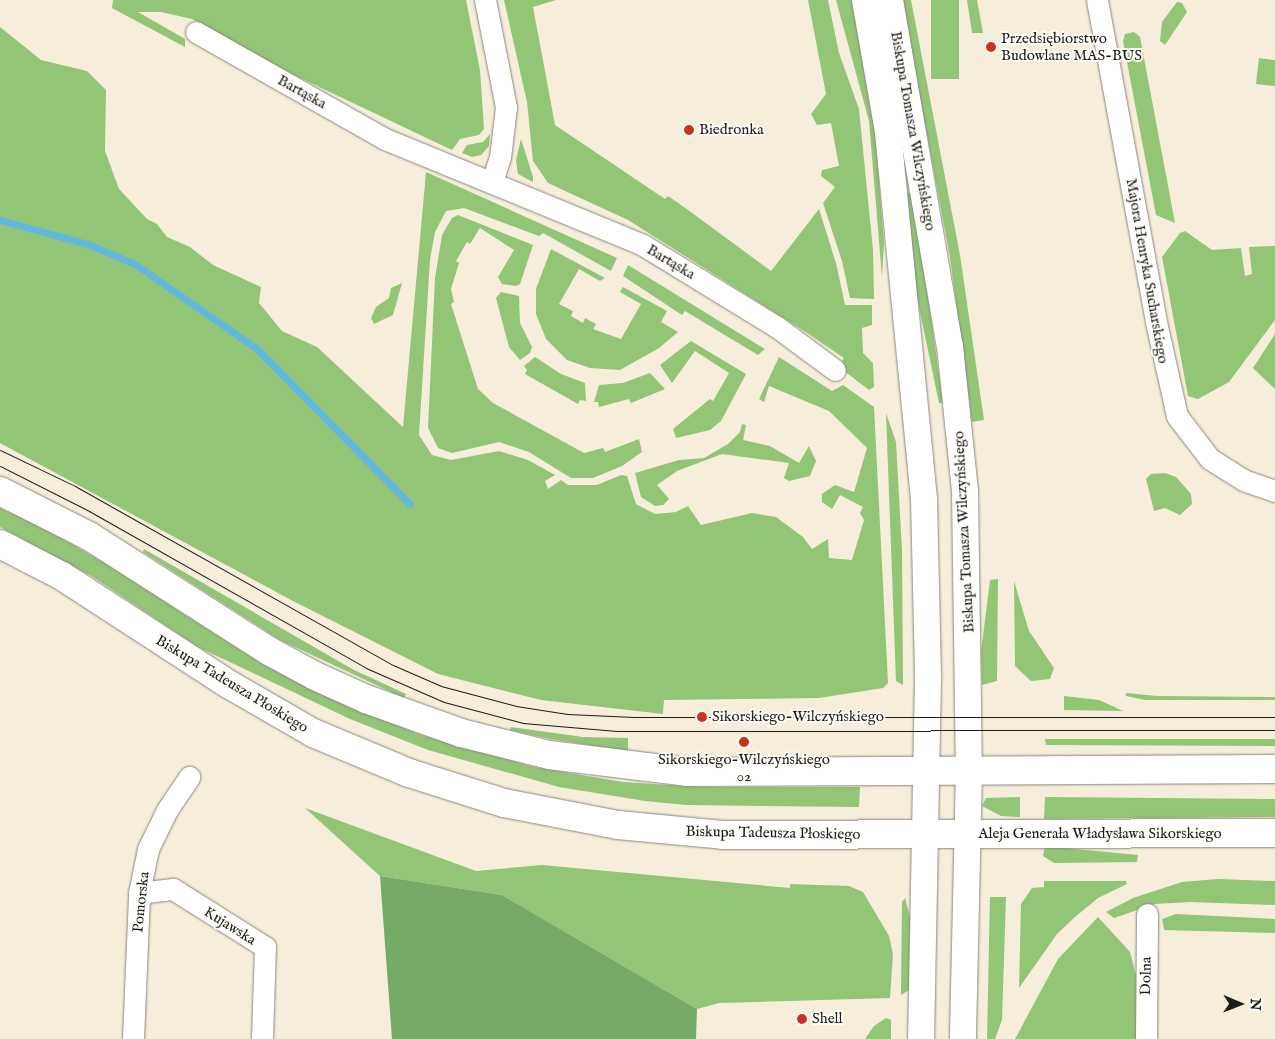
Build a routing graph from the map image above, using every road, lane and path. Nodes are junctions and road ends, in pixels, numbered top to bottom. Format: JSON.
{"nodes":[{"id":1,"x":485,"y":0,"type":"edge"},
{"id":2,"x":864,"y":0,"type":"edge"},
{"id":3,"x":890,"y":0,"type":"edge"},
{"id":4,"x":1097,"y":0,"type":"edge"},
{"id":5,"x":196,"y":32,"type":"dead end"},
{"id":6,"x":492,"y":181,"type":"junction"},
{"id":7,"x":835,"y":370,"type":"dead end"},
{"id":8,"x":0,"y":491,"type":"edge"},
{"id":9,"x":1275,"y":491,"type":"edge"},
{"id":10,"x":0,"y":544,"type":"edge"},
{"id":11,"x":1275,"y":769,"type":"edge"},
{"id":12,"x":969,"y":770,"type":"junction"},
{"id":13,"x":926,"y":771,"type":"junction"},
{"id":14,"x":189,"y":777,"type":"dead end"},
{"id":15,"x":1275,"y":833,"type":"edge"},
{"id":16,"x":924,"y":834,"type":"junction"},
{"id":17,"x":967,"y":835,"type":"junction"},
{"id":18,"x":139,"y":893,"type":"junction"},
{"id":19,"x":1147,"y":914,"type":"dead end"},
{"id":20,"x":133,"y":1039,"type":"edge"},
{"id":21,"x":262,"y":1039,"type":"edge"},
{"id":22,"x":921,"y":1039,"type":"edge"},
{"id":23,"x":963,"y":1039,"type":"edge"},
{"id":24,"x":1146,"y":1039,"type":"edge"}],
"edges":[{"from":1,"to":6,"type":"street"},
{"from":2,"to":13,"type":"street","name":"Biskupa Tomasza Wilczyńskiego"},
{"from":3,"to":12,"type":"street","name":"Biskupa Tomasza Wilczyńskiego"},
{"from":4,"to":9,"type":"street","name":"Majora Henryka Sucharskiego"},
{"from":5,"to":6,"type":"street","name":"Bartąska"},
{"from":6,"to":7,"type":"street","name":"Bartąska"},
{"from":8,"to":13,"type":"main road"},
{"from":10,"to":16,"type":"main road","name":"Biskupa Tadeusza Płoskiego"},
{"from":11,"to":12,"type":"main road"},
{"from":12,"to":13,"type":"main road"},
{"from":12,"to":17,"type":"street","name":"Biskupa Tomasza Wilczyńskiego"},
{"from":13,"to":16,"type":"street","name":"Biskupa Tomasza Wilczyńskiego"},
{"from":14,"to":18,"type":"street","name":"Pomorska"},
{"from":15,"to":17,"type":"main road","name":"Aleja Generała Władysława Sikorskiego"},
{"from":16,"to":17,"type":"main road","name":"Aleja Generała Władysława Sikorskiego"},
{"from":16,"to":22,"type":"street","name":"Biskupa Tomasza Wilczyńskiego"},
{"from":17,"to":23,"type":"street","name":"Biskupa Tomasza Wilczyńskiego"},
{"from":18,"to":20,"type":"street","name":"Pomorska"},
{"from":18,"to":21,"type":"street","name":"Kujawska"},
{"from":19,"to":24,"type":"street","name":"Dolna"}]}
